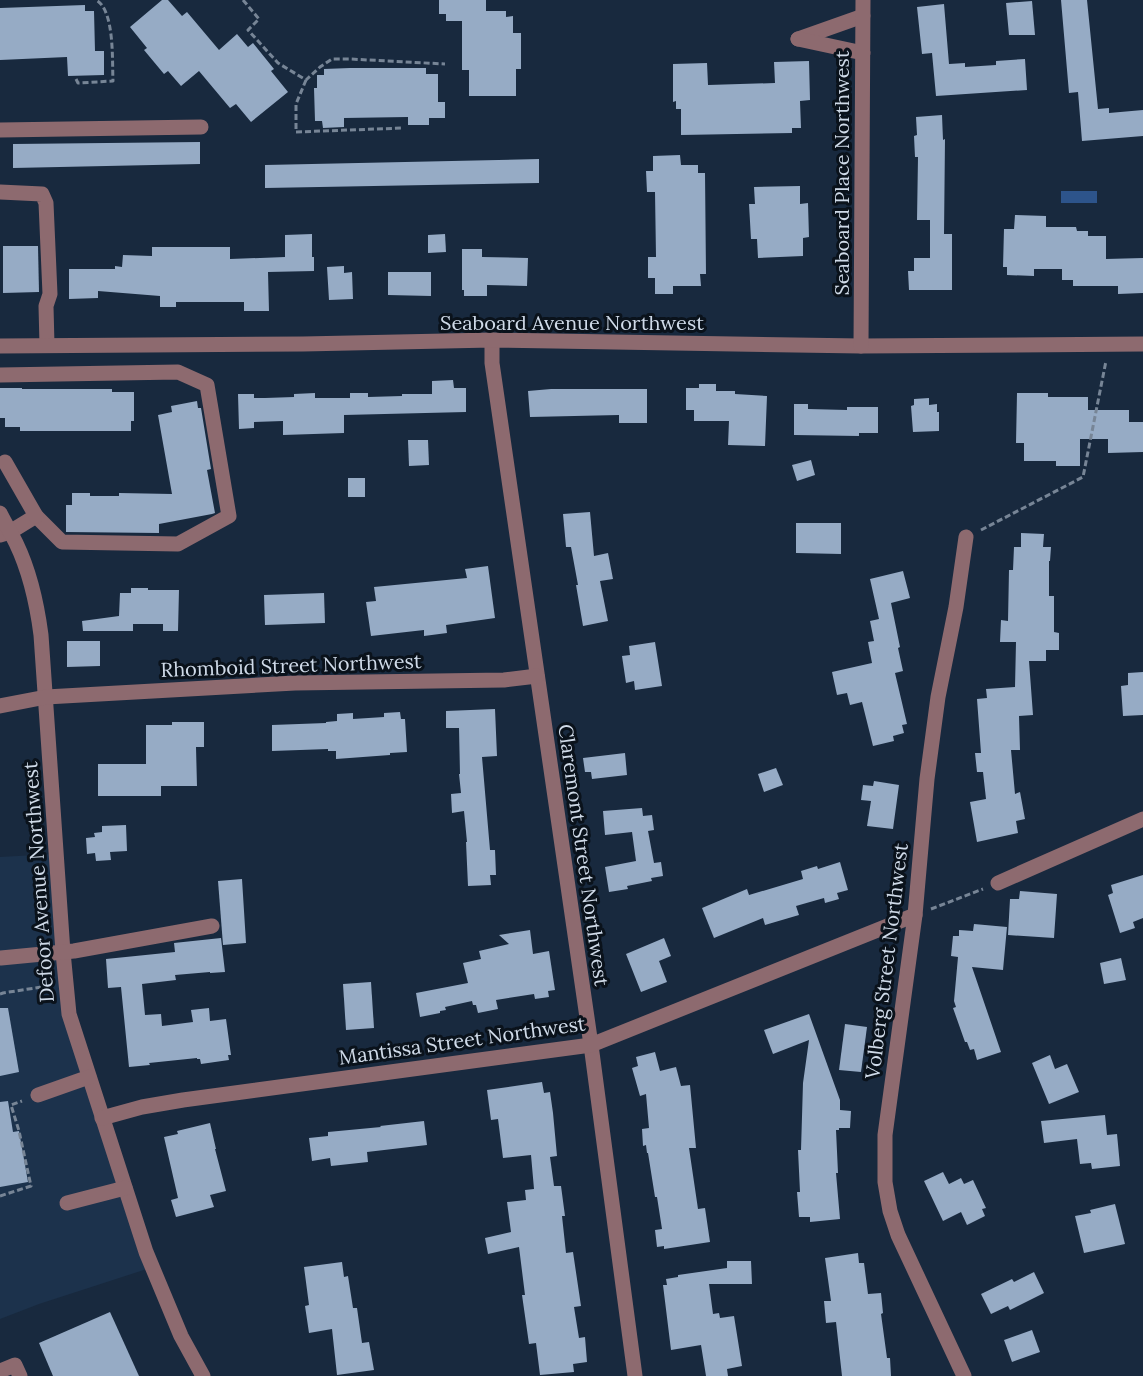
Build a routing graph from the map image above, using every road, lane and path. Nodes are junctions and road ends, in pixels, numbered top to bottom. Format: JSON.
{"nodes":[{"id":1,"x":96,"y":0,"type":"edge"},
{"id":2,"x":243,"y":0,"type":"edge"},
{"id":3,"x":863,"y":8,"type":"edge"},
{"id":4,"x":863,"y":53,"type":"junction"},
{"id":5,"x":445,"y":64,"type":"dead end"},
{"id":6,"x":76,"y":79,"type":"dead end"},
{"id":7,"x":306,"y":80,"type":"junction"},
{"id":8,"x":201,"y":127,"type":"dead end"},
{"id":9,"x":404,"y":128,"type":"dead end"},
{"id":10,"x":0,"y":130,"type":"edge"},
{"id":11,"x":0,"y":192,"type":"edge"},
{"id":12,"x":492,"y":340,"type":"junction"},
{"id":13,"x":164,"y":344,"type":"junction"},
{"id":14,"x":1109,"y":344,"type":"junction"},
{"id":15,"x":1143,"y":344,"type":"edge"},
{"id":16,"x":47,"y":345,"type":"junction"},
{"id":17,"x":0,"y":346,"type":"edge"},
{"id":18,"x":861,"y":346,"type":"junction"},
{"id":19,"x":165,"y":372,"type":"junction"},
{"id":20,"x":0,"y":375,"type":"edge"},
{"id":21,"x":5,"y":462,"type":"dead end"},
{"id":22,"x":0,"y":513,"type":"edge"},
{"id":23,"x":36,"y":516,"type":"junction"},
{"id":24,"x":5,"y":533,"type":"edge"},
{"id":25,"x":966,"y":537,"type":"joint"},
{"id":26,"x":537,"y":676,"type":"junction"},
{"id":27,"x":46,"y":698,"type":"junction"},
{"id":28,"x":0,"y":706,"type":"edge"},
{"id":29,"x":1143,"y":819,"type":"edge"},
{"id":30,"x":998,"y":883,"type":"joint"},
{"id":31,"x":915,"y":915,"type":"junction"},
{"id":32,"x":212,"y":926,"type":"dead end"},
{"id":33,"x":63,"y":952,"type":"junction"},
{"id":34,"x":1,"y":958,"type":"edge"},
{"id":35,"x":48,"y":986,"type":"dead end"},
{"id":36,"x":0,"y":994,"type":"edge"},
{"id":37,"x":591,"y":1045,"type":"junction"},
{"id":38,"x":89,"y":1077,"type":"junction"},
{"id":39,"x":38,"y":1095,"type":"joint"},
{"id":40,"x":102,"y":1118,"type":"junction"},
{"id":41,"x":125,"y":1188,"type":"junction"},
{"id":42,"x":0,"y":1196,"type":"edge"},
{"id":43,"x":67,"y":1203,"type":"dead end"},
{"id":44,"x":0,"y":1371,"type":"edge"},
{"id":45,"x":20,"y":1376,"type":"edge"},
{"id":46,"x":203,"y":1376,"type":"edge"},
{"id":47,"x":635,"y":1376,"type":"edge"},
{"id":48,"x":964,"y":1376,"type":"edge"}],
"edges":[{"from":1,"to":6,"type":"path"},
{"from":2,"to":7,"type":"path"},
{"from":3,"to":4,"type":"street","name":"Seaboard Place Northwest"},
{"from":3,"to":4,"type":"street"},
{"from":4,"to":18,"type":"street","name":"Seaboard Place Northwest"},
{"from":5,"to":7,"type":"path"},
{"from":7,"to":9,"type":"path"},
{"from":8,"to":10,"type":"street"},
{"from":11,"to":16,"type":"street"},
{"from":12,"to":13,"type":"street","name":"Seaboard Avenue Northwest"},
{"from":12,"to":18,"type":"street","name":"Seaboard Avenue Northwest"},
{"from":12,"to":26,"type":"street","name":"Claremont Street Northwest"},
{"from":13,"to":16,"type":"street","name":"Seaboard Avenue Northwest"},
{"from":13,"to":19,"type":"street"},
{"from":14,"to":15,"type":"street","name":"Seaboard Avenue Northwest"},
{"from":14,"to":18,"type":"street","name":"Seaboard Avenue Northwest"},
{"from":14,"to":25,"type":"path"},
{"from":16,"to":17,"type":"street","name":"Seaboard Avenue Northwest"},
{"from":19,"to":20,"type":"street"},
{"from":19,"to":23,"type":"street"},
{"from":21,"to":23,"type":"street"},
{"from":22,"to":24,"type":"street","name":"Defoor Avenue Northwest"},
{"from":23,"to":24,"type":"street"},
{"from":24,"to":27,"type":"street","name":"Defoor Avenue Northwest"},
{"from":25,"to":31,"type":"street","name":"Volberg Street Northwest"},
{"from":26,"to":27,"type":"street","name":"Rhomboid Street Northwest"},
{"from":26,"to":37,"type":"street","name":"Claremont Street Northwest"},
{"from":27,"to":28,"type":"street","name":"Rhomboid Street Northwest"},
{"from":27,"to":33,"type":"street","name":"Defoor Avenue Northwest"},
{"from":29,"to":30,"type":"street"},
{"from":30,"to":31,"type":"path"},
{"from":31,"to":37,"type":"street","name":"Mantissa Street Northwest"},
{"from":31,"to":48,"type":"street","name":"Volberg Street Northwest"},
{"from":32,"to":33,"type":"street"},
{"from":33,"to":34,"type":"street"},
{"from":33,"to":38,"type":"street","name":"Defoor Avenue Northwest"},
{"from":35,"to":36,"type":"path"},
{"from":37,"to":40,"type":"street","name":"Mantissa Street Northwest"},
{"from":37,"to":47,"type":"street","name":"Claremont Street Northwest"},
{"from":38,"to":39,"type":"street"},
{"from":38,"to":40,"type":"street","name":"Defoor Avenue Northwest"},
{"from":39,"to":42,"type":"path"},
{"from":40,"to":41,"type":"street","name":"Defoor Avenue Northwest"},
{"from":41,"to":43,"type":"street"},
{"from":41,"to":46,"type":"street","name":"Defoor Avenue Northwest"},
{"from":44,"to":45,"type":"street"}]}
